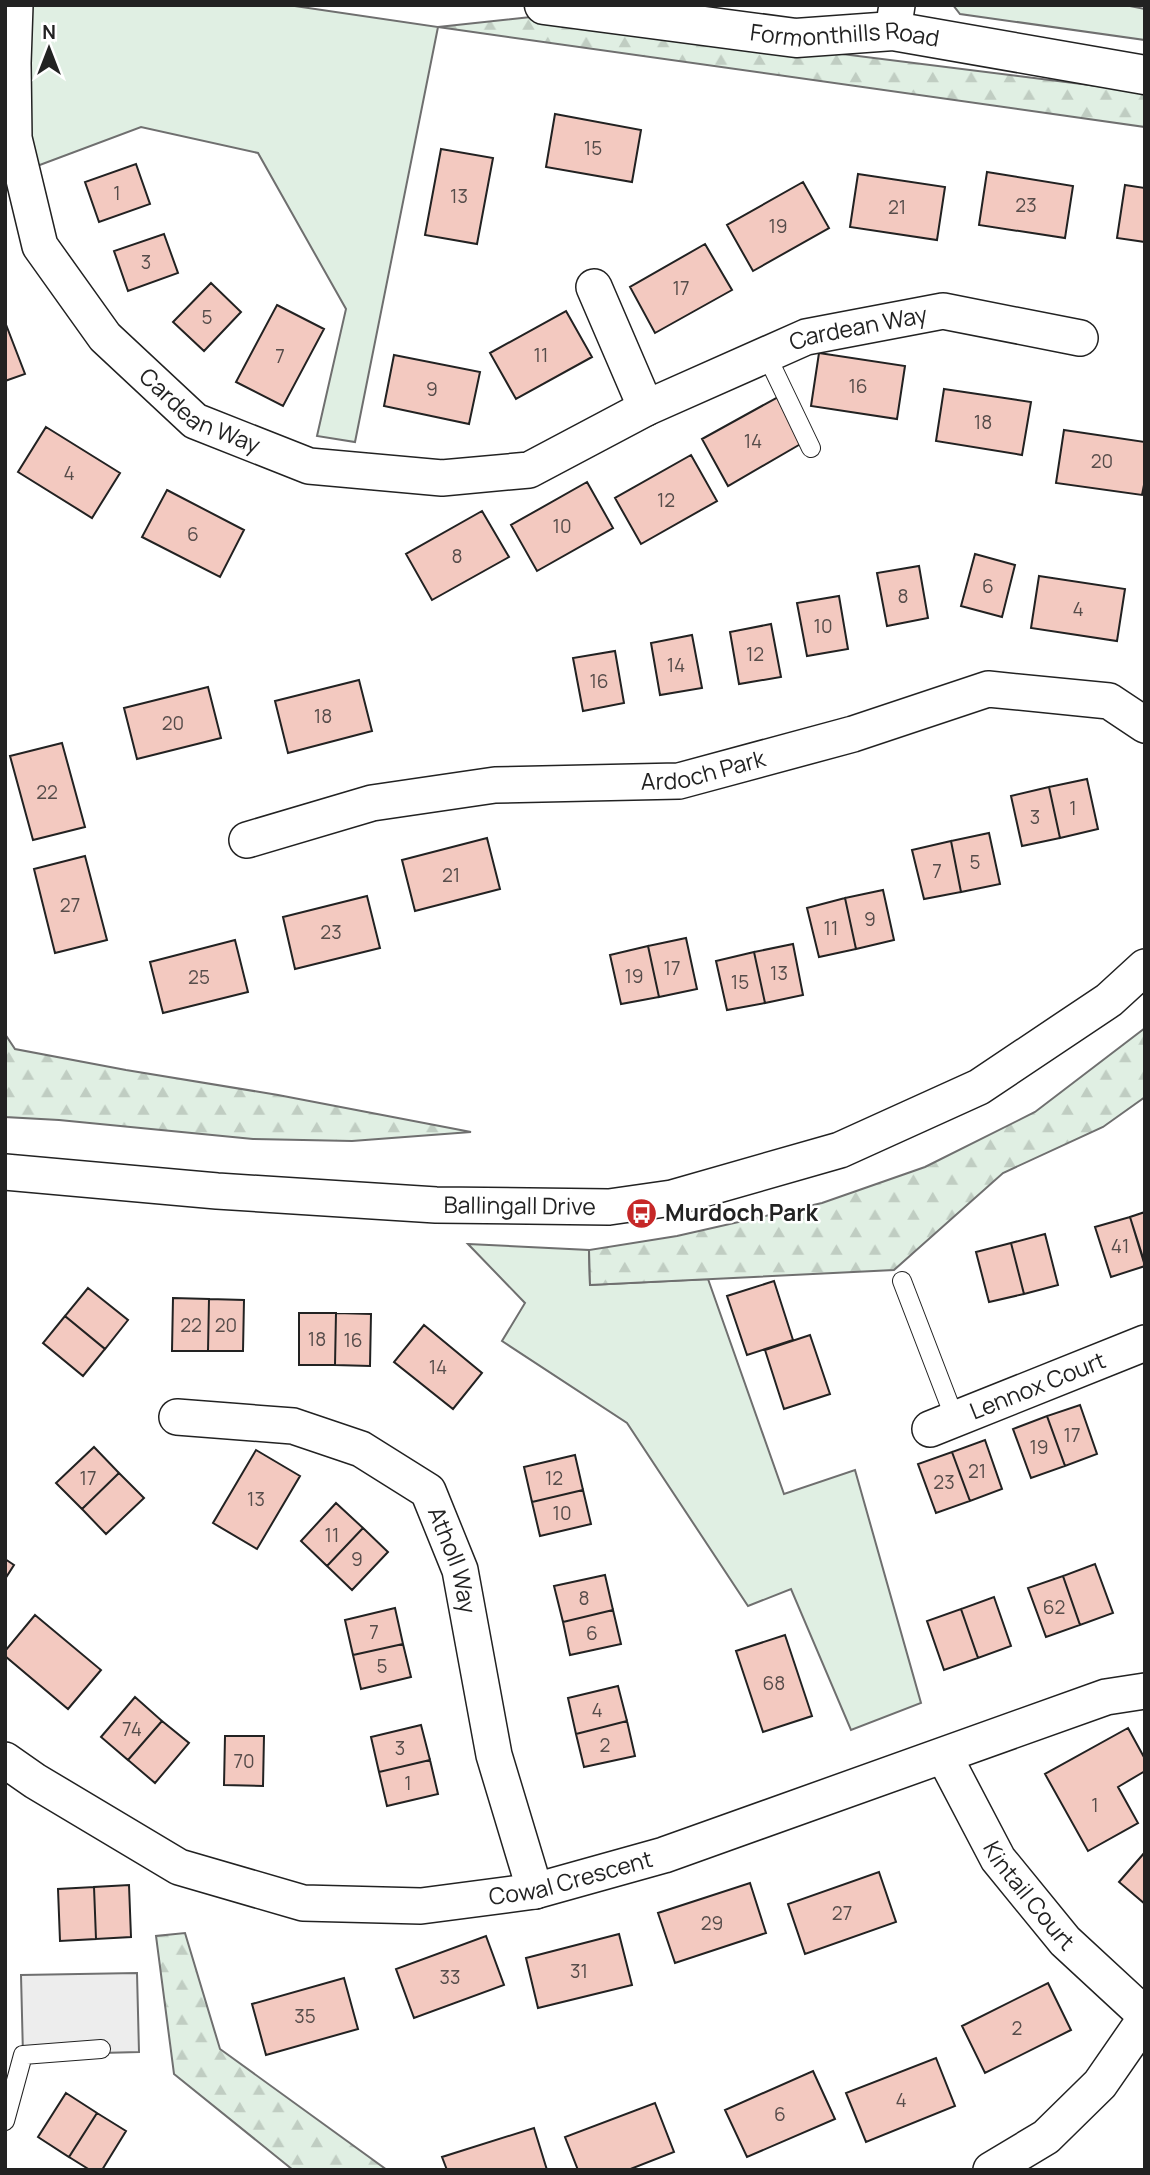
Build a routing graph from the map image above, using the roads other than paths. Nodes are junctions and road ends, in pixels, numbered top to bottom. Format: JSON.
{"nodes":[{"id":1,"x":15,"y":5,"type":"edge"},
{"id":2,"x":544,"y":5,"type":"edge"},
{"id":3,"x":895,"y":18,"type":"edge"},
{"id":4,"x":1145,"y":75,"type":"edge"},
{"id":5,"x":594,"y":288,"type":"dead end"},
{"id":6,"x":1080,"y":338,"type":"dead end"},
{"id":7,"x":766,"y":354,"type":"junction"},
{"id":8,"x":646,"y":408,"type":"junction"},
{"id":9,"x":811,"y":448,"type":"dead end"},
{"id":10,"x":1145,"y":725,"type":"edge"},
{"id":11,"x":247,"y":840,"type":"dead end"},
{"id":12,"x":1145,"y":967,"type":"edge"},
{"id":13,"x":5,"y":1172,"type":"edge"},
{"id":14,"x":902,"y":1282,"type":"dead end"},
{"id":15,"x":1145,"y":1343,"type":"edge"},
{"id":16,"x":177,"y":1417,"type":"dead end"},
{"id":17,"x":942,"y":1424,"type":"joint"},
{"id":18,"x":1145,"y":1691,"type":"edge"},
{"id":19,"x":944,"y":1756,"type":"junction"},
{"id":20,"x":5,"y":1760,"type":"edge"},
{"id":21,"x":534,"y":1891,"type":"junction"},
{"id":22,"x":1145,"y":2017,"type":"edge"},
{"id":23,"x":101,"y":2049,"type":"dead end"},
{"id":24,"x":5,"y":2121,"type":"edge"},
{"id":25,"x":991,"y":2170,"type":"edge"}],
"edges":[{"from":1,"to":8,"type":"street","name":"Cardean Way"},
{"from":2,"to":3,"type":"street","name":"Formonthills Road"},
{"from":3,"to":4,"type":"street","name":"Formonthills Road"},
{"from":5,"to":8,"type":"street"},
{"from":6,"to":7,"type":"street","name":"Cardean Way"},
{"from":7,"to":8,"type":"street","name":"Cardean Way"},
{"from":7,"to":9,"type":"lane"},
{"from":10,"to":11,"type":"street","name":"Ardoch Park"},
{"from":12,"to":13,"type":"street","name":"Ballingall Drive"},
{"from":14,"to":17,"type":"lane"},
{"from":15,"to":17,"type":"street","name":"Lennox Court"},
{"from":16,"to":21,"type":"street","name":"Atholl Way"},
{"from":18,"to":19,"type":"street","name":"Cowal Crescent"},
{"from":19,"to":21,"type":"street","name":"Cowal Crescent"},
{"from":19,"to":22,"type":"street","name":"Kintail Court"},
{"from":20,"to":21,"type":"street","name":"Cowal Crescent"},
{"from":22,"to":25,"type":"street"},
{"from":23,"to":24,"type":"lane"}]}
